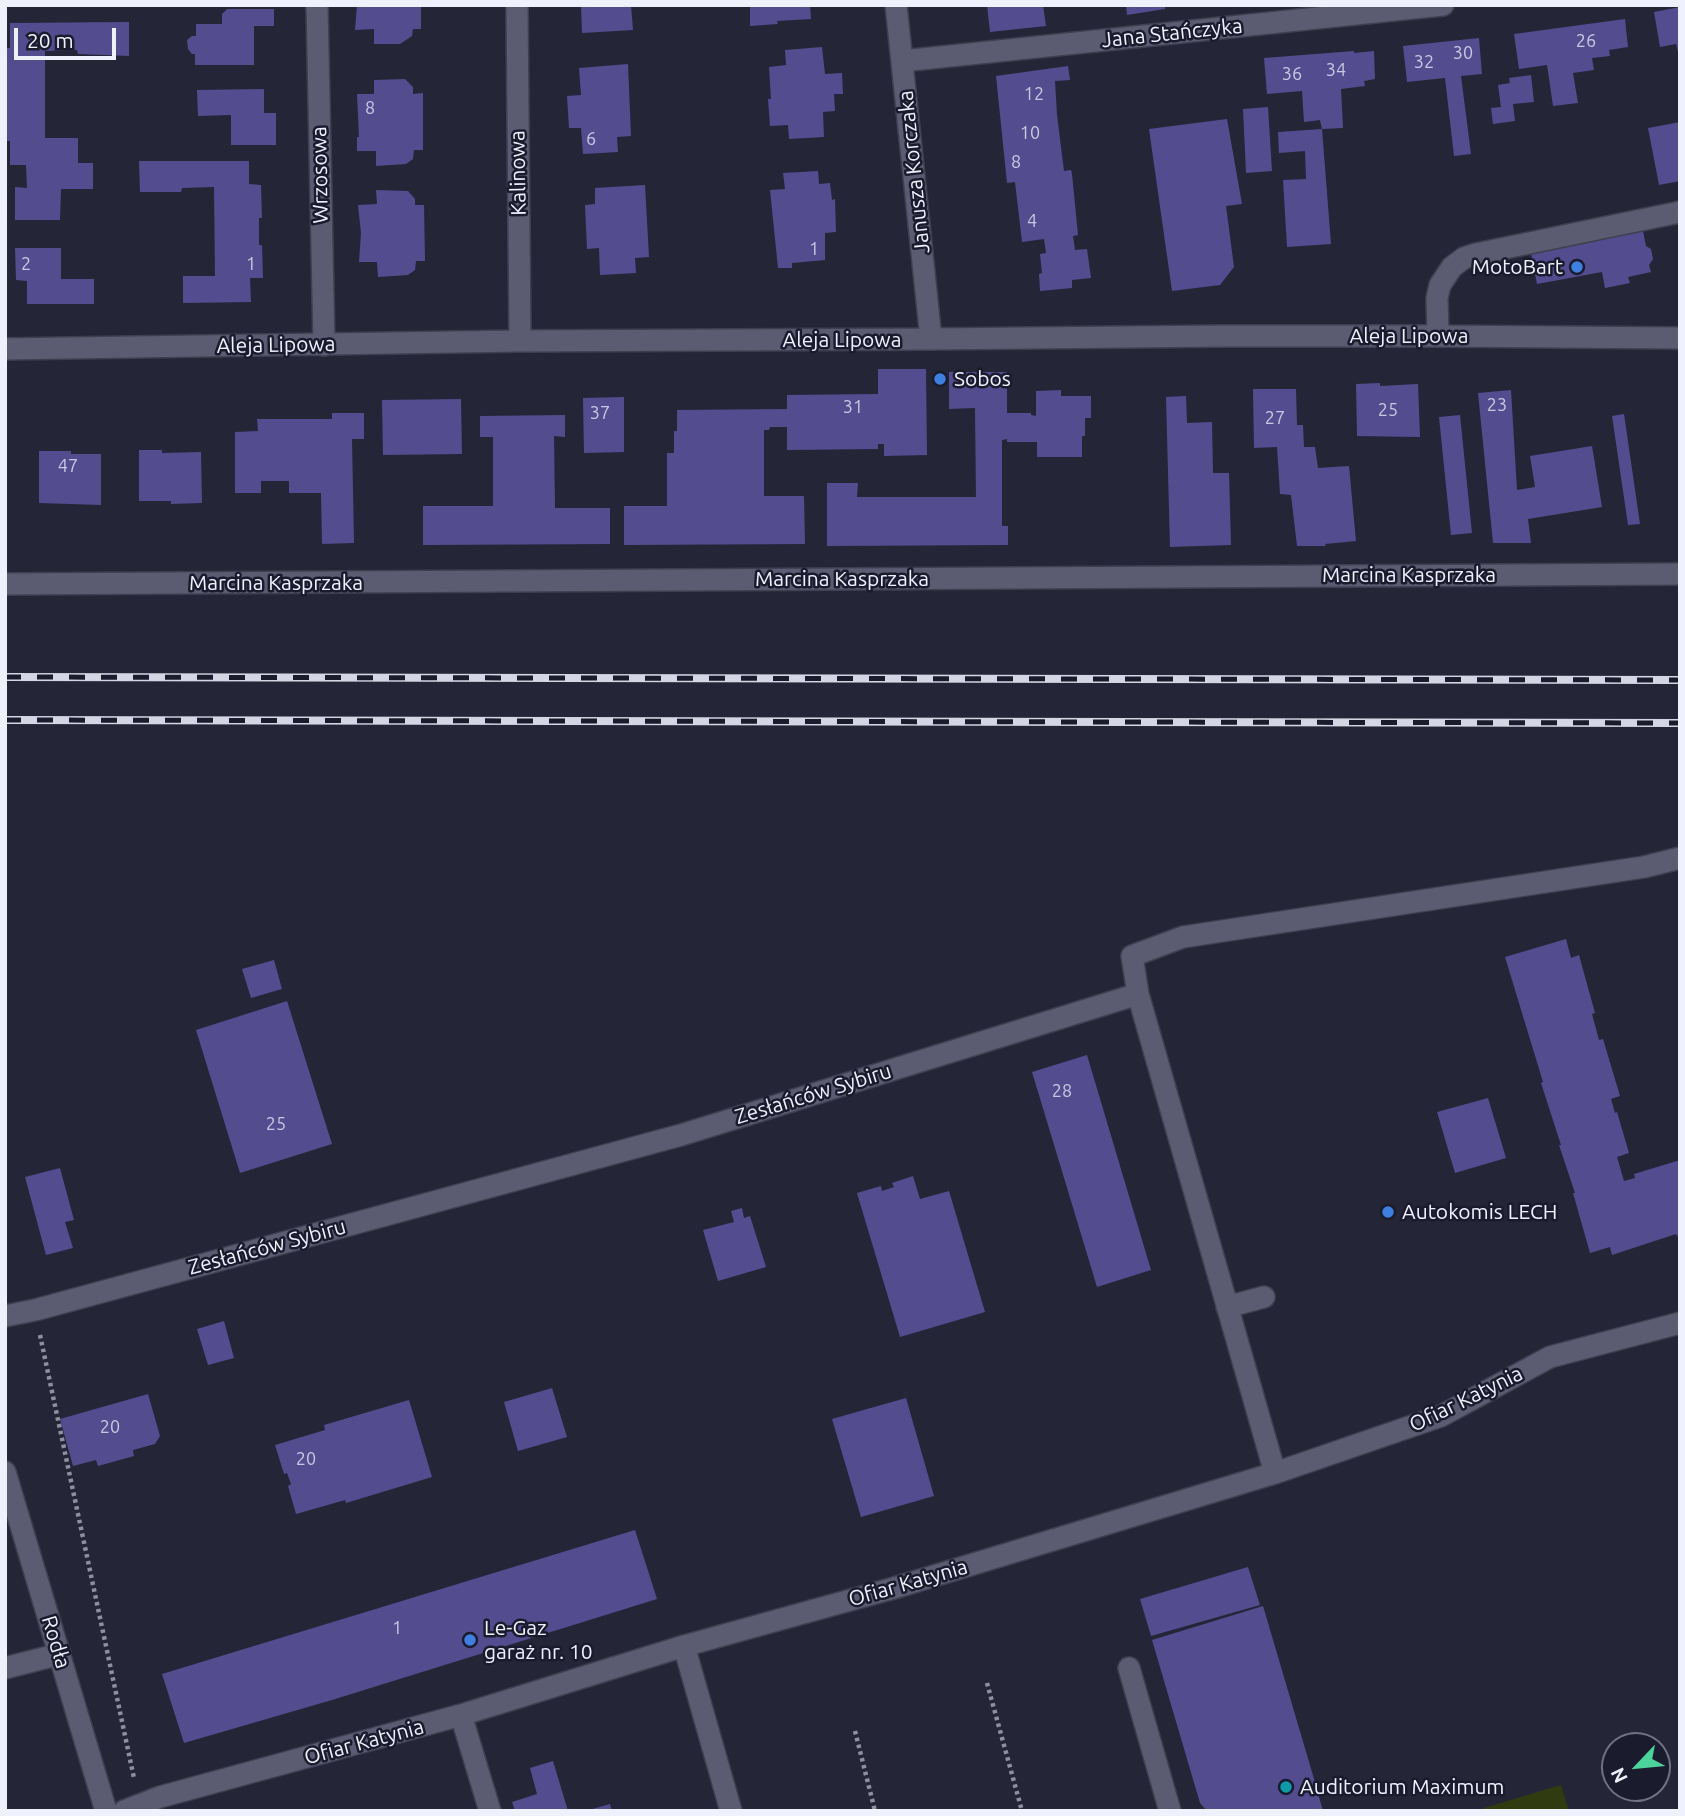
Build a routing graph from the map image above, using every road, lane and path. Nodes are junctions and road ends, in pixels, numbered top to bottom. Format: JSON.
{"nodes":[{"id":1,"x":317,"y":5,"type":"edge"},
{"id":2,"x":517,"y":5,"type":"edge"},
{"id":3,"x":896,"y":5,"type":"edge"},
{"id":4,"x":1443,"y":5,"type":"edge"},
{"id":5,"x":1290,"y":13,"type":"edge"},
{"id":6,"x":902,"y":61,"type":"junction"},
{"id":7,"x":1680,"y":212,"type":"edge"},
{"id":8,"x":1438,"y":335,"type":"junction"},
{"id":9,"x":1680,"y":338,"type":"edge"},
{"id":10,"x":931,"y":340,"type":"junction"},
{"id":11,"x":520,"y":341,"type":"junction"},
{"id":12,"x":324,"y":345,"type":"junction"},
{"id":13,"x":5,"y":349,"type":"edge"},
{"id":14,"x":1680,"y":573,"type":"edge"},
{"id":15,"x":5,"y":584,"type":"edge"},
{"id":16,"x":1680,"y":859,"type":"edge"},
{"id":17,"x":1138,"y":994,"type":"junction"},
{"id":18,"x":1264,"y":1297,"type":"dead end"},
{"id":19,"x":1227,"y":1307,"type":"junction"},
{"id":20,"x":34,"y":1310,"type":"junction"},
{"id":21,"x":5,"y":1316,"type":"edge"},
{"id":22,"x":1680,"y":1323,"type":"edge"},
{"id":23,"x":5,"y":1472,"type":"edge"},
{"id":24,"x":1275,"y":1473,"type":"junction"},
{"id":25,"x":684,"y":1646,"type":"junction"},
{"id":26,"x":60,"y":1654,"type":"junction"},
{"id":27,"x":5,"y":1668,"type":"edge"},
{"id":28,"x":1129,"y":1668,"type":"dead end"},
{"id":29,"x":987,"y":1684,"type":"dead end"},
{"id":30,"x":461,"y":1715,"type":"junction"},
{"id":31,"x":855,"y":1731,"type":"dead end"},
{"id":32,"x":132,"y":1808,"type":"edge"},
{"id":33,"x":106,"y":1811,"type":"edge"},
{"id":34,"x":490,"y":1811,"type":"edge"},
{"id":35,"x":731,"y":1811,"type":"edge"},
{"id":36,"x":875,"y":1811,"type":"edge"},
{"id":37,"x":1022,"y":1811,"type":"edge"},
{"id":38,"x":1170,"y":1811,"type":"edge"}],
"edges":[{"from":1,"to":12,"type":"street","name":"Wrzosowa"},
{"from":2,"to":11,"type":"street","name":"Kalinowa"},
{"from":3,"to":6,"type":"street","name":"Janusza Korczaka"},
{"from":4,"to":5,"type":"street","name":"Jana Stańczyka"},
{"from":5,"to":6,"type":"street","name":"Jana Stańczyka"},
{"from":6,"to":10,"type":"street","name":"Janusza Korczaka"},
{"from":7,"to":8,"type":"street"},
{"from":8,"to":9,"type":"street","name":"Aleja Lipowa"},
{"from":8,"to":10,"type":"street","name":"Aleja Lipowa"},
{"from":10,"to":11,"type":"street","name":"Aleja Lipowa"},
{"from":11,"to":12,"type":"street","name":"Aleja Lipowa"},
{"from":12,"to":13,"type":"street","name":"Aleja Lipowa"},
{"from":14,"to":15,"type":"street","name":"Marcina Kasprzaka"},
{"from":16,"to":17,"type":"street"},
{"from":17,"to":19,"type":"street"},
{"from":17,"to":20,"type":"street","name":"Zesłańców Sybiru"},
{"from":18,"to":19,"type":"street"},
{"from":19,"to":24,"type":"street"},
{"from":20,"to":21,"type":"street","name":"Zesłańców Sybiru"},
{"from":20,"to":32,"type":"path"},
{"from":22,"to":24,"type":"street","name":"Ofiar Katynia"},
{"from":23,"to":26,"type":"street","name":"Rodła"},
{"from":24,"to":25,"type":"street","name":"Ofiar Katynia"},
{"from":25,"to":30,"type":"street","name":"Ofiar Katynia"},
{"from":25,"to":35,"type":"street"},
{"from":26,"to":27,"type":"street"},
{"from":26,"to":33,"type":"street","name":"Rodła"},
{"from":28,"to":38,"type":"street"},
{"from":29,"to":37,"type":"path"},
{"from":30,"to":32,"type":"street","name":"Ofiar Katynia"},
{"from":30,"to":34,"type":"street"},
{"from":31,"to":36,"type":"path"}]}
